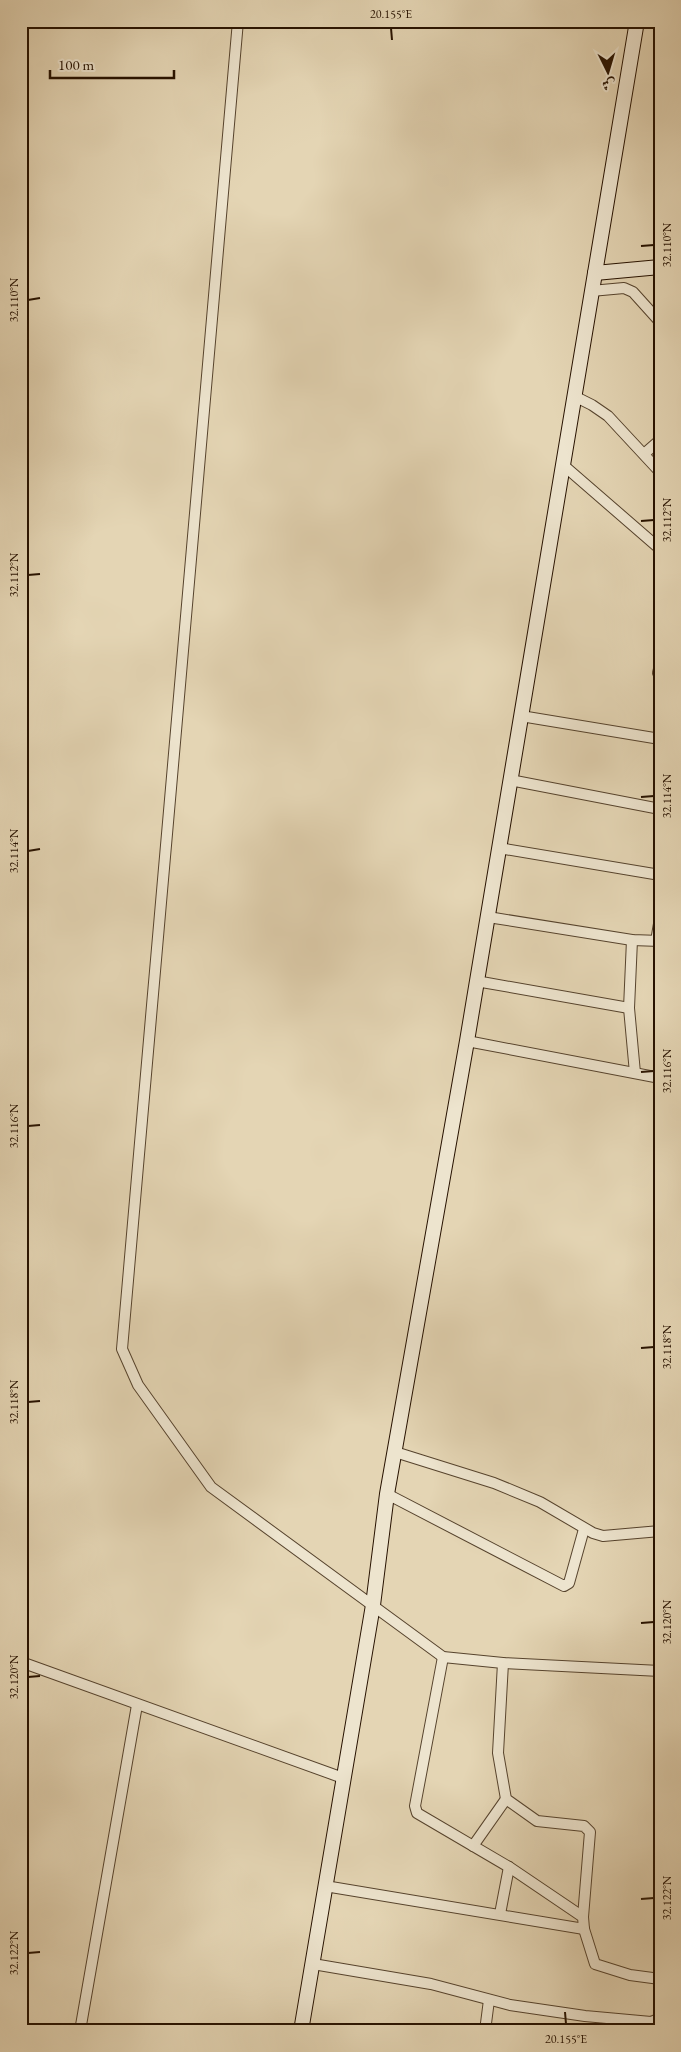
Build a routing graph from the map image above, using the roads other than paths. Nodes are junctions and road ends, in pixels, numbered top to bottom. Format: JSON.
{"nodes":[{"id":1,"x":238,"y":21,"type":"edge"},
{"id":2,"x":637,"y":21,"type":"edge"},
{"id":3,"x":660,"y":267,"type":"edge"},
{"id":4,"x":595,"y":273,"type":"junction"},
{"id":5,"x":592,"y":291,"type":"junction"},
{"id":6,"x":660,"y":322,"type":"edge"},
{"id":7,"x":574,"y":396,"type":"junction"},
{"id":8,"x":660,"y":440,"type":"edge"},
{"id":9,"x":644,"y":454,"type":"junction"},
{"id":10,"x":562,"y":464,"type":"junction"},
{"id":11,"x":660,"y":472,"type":"edge"},
{"id":12,"x":660,"y":549,"type":"edge"},
{"id":13,"x":660,"y":665,"type":"edge"},
{"id":14,"x":660,"y":676,"type":"edge"},
{"id":15,"x":521,"y":716,"type":"junction"},
{"id":16,"x":660,"y":739,"type":"edge"},
{"id":17,"x":510,"y":780,"type":"junction"},
{"id":18,"x":660,"y":809,"type":"edge"},
{"id":19,"x":499,"y":848,"type":"junction"},
{"id":20,"x":660,"y":875,"type":"edge"},
{"id":21,"x":488,"y":917,"type":"junction"},
{"id":22,"x":660,"y":918,"type":"edge"},
{"id":23,"x":632,"y":940,"type":"junction"},
{"id":24,"x":658,"y":941,"type":"edge"},
{"id":25,"x":476,"y":981,"type":"junction"},
{"id":26,"x":629,"y":1008,"type":"junction"},
{"id":27,"x":467,"y":1041,"type":"junction"},
{"id":28,"x":635,"y":1073,"type":"junction"},
{"id":29,"x":660,"y":1078,"type":"edge"},
{"id":30,"x":395,"y":1452,"type":"junction"},
{"id":31,"x":387,"y":1494,"type":"junction"},
{"id":32,"x":584,"y":1529,"type":"junction"},
{"id":33,"x":660,"y":1531,"type":"edge"},
{"id":34,"x":373,"y":1605,"type":"junction"},
{"id":35,"x":443,"y":1657,"type":"junction"},
{"id":36,"x":21,"y":1662,"type":"edge"},
{"id":37,"x":502,"y":1663,"type":"junction"},
{"id":38,"x":660,"y":1670,"type":"edge"},
{"id":39,"x":137,"y":1705,"type":"junction"},
{"id":40,"x":343,"y":1778,"type":"junction"},
{"id":41,"x":506,"y":1799,"type":"junction"},
{"id":42,"x":473,"y":1846,"type":"junction"},
{"id":43,"x":508,"y":1867,"type":"junction"},
{"id":44,"x":325,"y":1886,"type":"junction"},
{"id":45,"x":500,"y":1914,"type":"junction"},
{"id":46,"x":583,"y":1917,"type":"junction"},
{"id":47,"x":584,"y":1929,"type":"junction"},
{"id":48,"x":313,"y":1964,"type":"junction"},
{"id":49,"x":660,"y":1979,"type":"edge"},
{"id":50,"x":489,"y":2000,"type":"junction"},
{"id":51,"x":660,"y":2012,"type":"edge"},
{"id":52,"x":80,"y":2031,"type":"edge"},
{"id":53,"x":301,"y":2031,"type":"edge"},
{"id":54,"x":486,"y":2031,"type":"edge"}],
"edges":[{"from":1,"to":34,"type":"street"},
{"from":2,"to":4,"type":"street"},
{"from":3,"to":4,"type":"street"},
{"from":4,"to":5,"type":"street"},
{"from":5,"to":6,"type":"street"},
{"from":5,"to":7,"type":"street"},
{"from":7,"to":9,"type":"street"},
{"from":7,"to":10,"type":"street"},
{"from":8,"to":9,"type":"street"},
{"from":9,"to":11,"type":"street"},
{"from":10,"to":12,"type":"street"},
{"from":10,"to":15,"type":"street"},
{"from":13,"to":14,"type":"street"},
{"from":15,"to":16,"type":"street"},
{"from":15,"to":17,"type":"street"},
{"from":17,"to":18,"type":"street"},
{"from":17,"to":19,"type":"street"},
{"from":19,"to":20,"type":"street"},
{"from":19,"to":21,"type":"street"},
{"from":21,"to":23,"type":"street"},
{"from":21,"to":25,"type":"street"},
{"from":22,"to":24,"type":"street"},
{"from":23,"to":24,"type":"street"},
{"from":23,"to":26,"type":"street"},
{"from":25,"to":26,"type":"street"},
{"from":25,"to":27,"type":"street"},
{"from":26,"to":28,"type":"street"},
{"from":27,"to":28,"type":"street"},
{"from":27,"to":30,"type":"street"},
{"from":28,"to":29,"type":"street"},
{"from":30,"to":31,"type":"street"},
{"from":30,"to":32,"type":"street"},
{"from":31,"to":32,"type":"street"},
{"from":31,"to":34,"type":"street"},
{"from":32,"to":33,"type":"street"},
{"from":34,"to":35,"type":"street"},
{"from":34,"to":40,"type":"street"},
{"from":35,"to":37,"type":"street"},
{"from":35,"to":42,"type":"street"},
{"from":36,"to":39,"type":"street"},
{"from":37,"to":38,"type":"street"},
{"from":37,"to":41,"type":"street"},
{"from":39,"to":40,"type":"street"},
{"from":39,"to":52,"type":"street"},
{"from":40,"to":44,"type":"street"},
{"from":41,"to":42,"type":"street"},
{"from":41,"to":46,"type":"street"},
{"from":42,"to":43,"type":"street"},
{"from":43,"to":45,"type":"street"},
{"from":43,"to":46,"type":"street"},
{"from":44,"to":45,"type":"street"},
{"from":44,"to":48,"type":"street"},
{"from":45,"to":47,"type":"street"},
{"from":46,"to":47,"type":"street"},
{"from":47,"to":49,"type":"street"},
{"from":48,"to":50,"type":"street"},
{"from":48,"to":53,"type":"street"},
{"from":50,"to":51,"type":"street"},
{"from":50,"to":54,"type":"street"}]}
